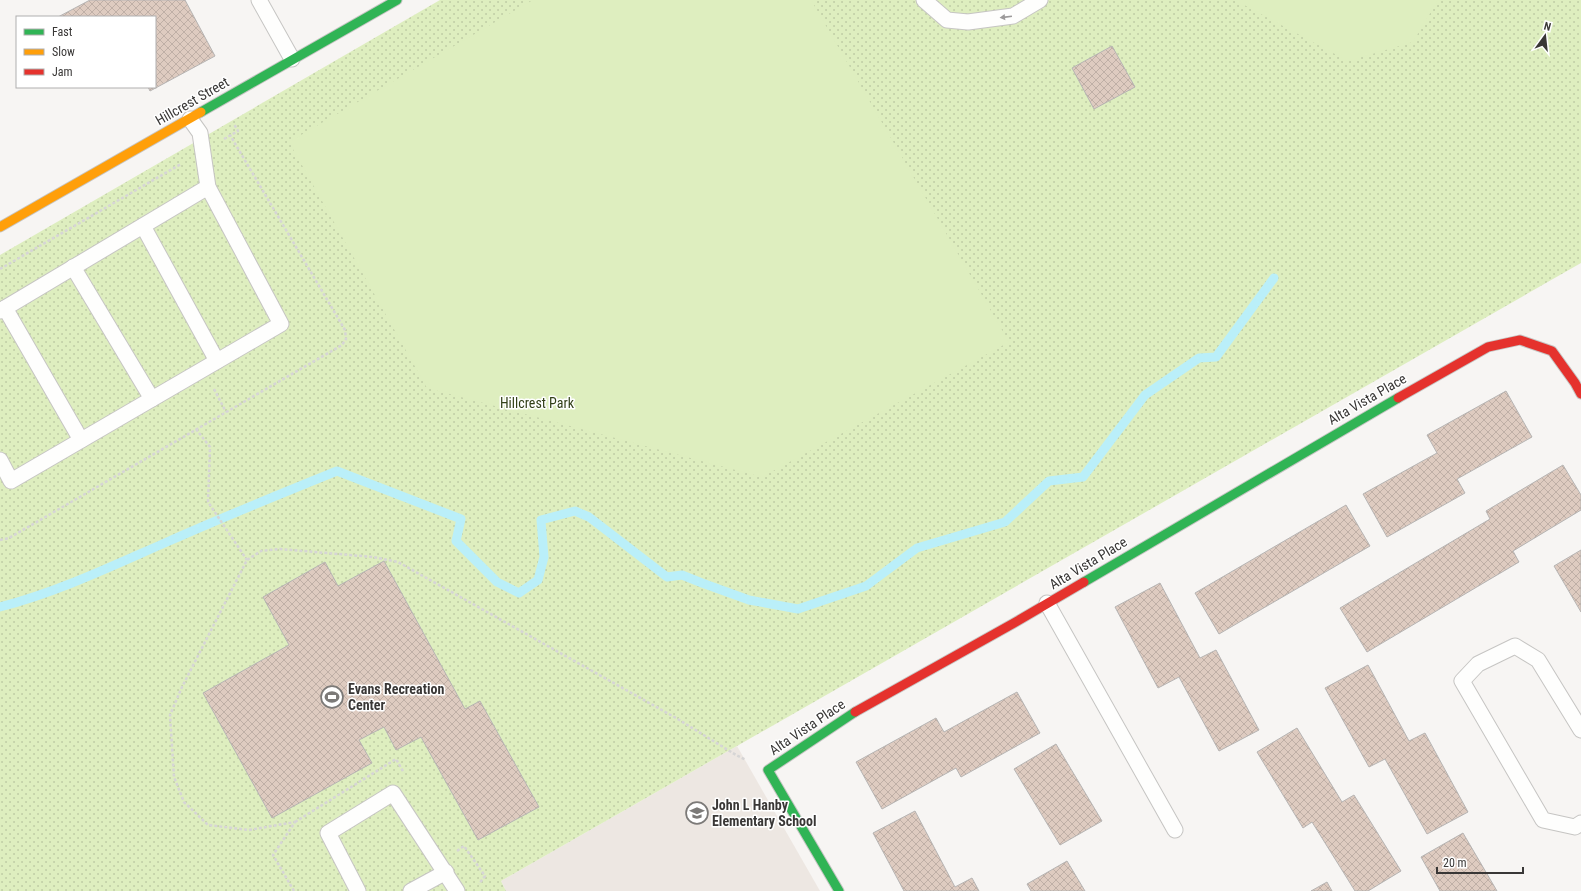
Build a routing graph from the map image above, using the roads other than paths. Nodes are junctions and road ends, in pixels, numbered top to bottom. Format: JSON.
{"nodes":[{"id":1,"x":259,"y":0,"type":"edge"},
{"id":2,"x":397,"y":0,"type":"edge"},
{"id":3,"x":924,"y":0,"type":"edge"},
{"id":4,"x":1040,"y":0,"type":"edge"},
{"id":5,"x":292,"y":59,"type":"junction"},
{"id":6,"x":190,"y":119,"type":"junction"},
{"id":7,"x":208,"y":187,"type":"junction"},
{"id":8,"x":143,"y":226,"type":"junction"},
{"id":9,"x":0,"y":227,"type":"edge"},
{"id":10,"x":73,"y":267,"type":"junction"},
{"id":11,"x":2,"y":309,"type":"edge"},
{"id":12,"x":217,"y":362,"type":"junction"},
{"id":13,"x":1581,"y":394,"type":"edge"},
{"id":14,"x":152,"y":399,"type":"junction"},
{"id":15,"x":81,"y":440,"type":"junction"},
{"id":16,"x":0,"y":460,"type":"edge"},
{"id":17,"x":1047,"y":604,"type":"junction"},
{"id":18,"x":1581,"y":730,"type":"edge"},
{"id":19,"x":1581,"y":823,"type":"edge"},
{"id":20,"x":1175,"y":830,"type":"dead end"},
{"id":21,"x":446,"y":872,"type":"junction"},
{"id":22,"x":358,"y":891,"type":"edge"},
{"id":23,"x":411,"y":891,"type":"edge"},
{"id":24,"x":457,"y":891,"type":"edge"},
{"id":25,"x":839,"y":891,"type":"edge"}],
"edges":[{"from":1,"to":5,"type":"lane"},
{"from":2,"to":5,"type":"street","name":"Hillcrest Street"},
{"from":4,"to":3,"type":"lane","one_way":true},
{"from":5,"to":6,"type":"street","name":"Hillcrest Street"},
{"from":6,"to":7,"type":"lane"},
{"from":6,"to":9,"type":"street","name":"Hillcrest Street"},
{"from":7,"to":8,"type":"lane"},
{"from":7,"to":12,"type":"lane"},
{"from":8,"to":10,"type":"lane"},
{"from":8,"to":12,"type":"lane"},
{"from":10,"to":11,"type":"lane"},
{"from":10,"to":14,"type":"lane"},
{"from":11,"to":15,"type":"lane"},
{"from":12,"to":14,"type":"lane"},
{"from":13,"to":17,"type":"street","name":"Alta Vista Place"},
{"from":14,"to":15,"type":"lane"},
{"from":15,"to":16,"type":"lane"},
{"from":17,"to":20,"type":"lane"},
{"from":17,"to":25,"type":"street","name":"Alta Vista Place"},
{"from":18,"to":19,"type":"lane"},
{"from":21,"to":22,"type":"lane"},
{"from":21,"to":23,"type":"lane"},
{"from":21,"to":24,"type":"lane"}]}
